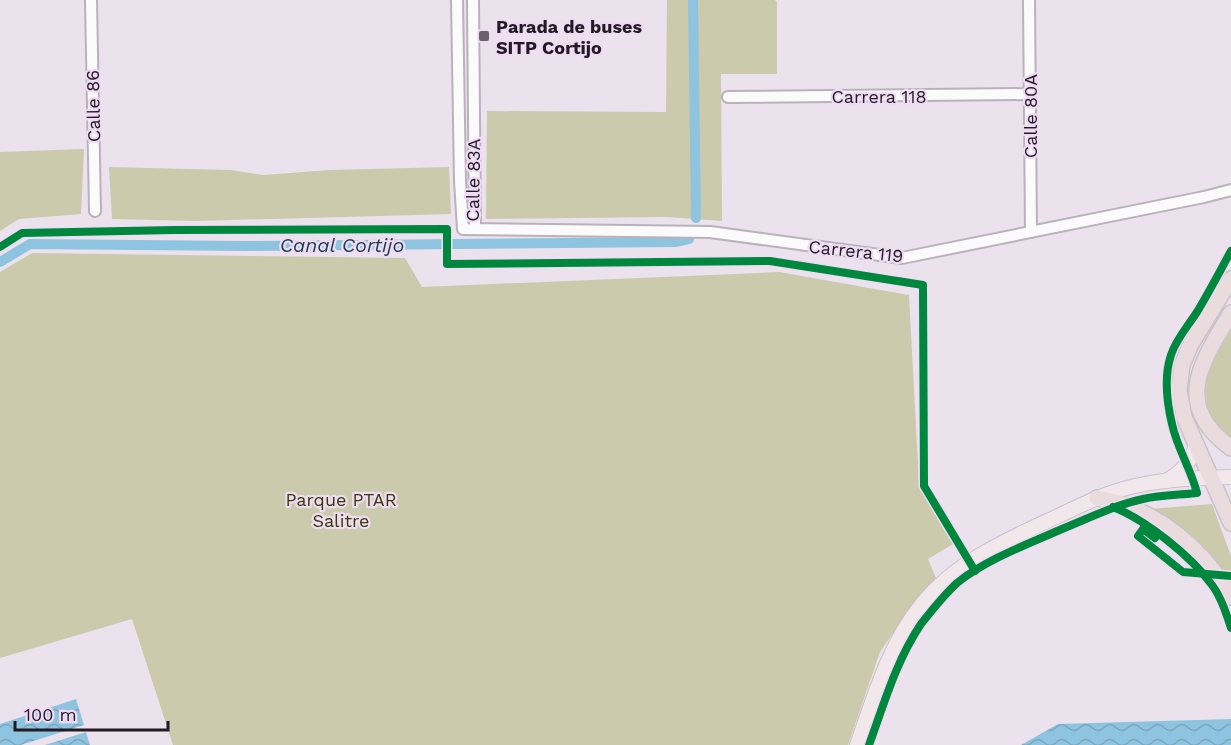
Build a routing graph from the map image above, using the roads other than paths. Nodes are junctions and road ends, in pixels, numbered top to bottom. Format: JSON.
{"nodes":[{"id":1,"x":91,"y":0,"type":"edge"},
{"id":2,"x":457,"y":0,"type":"edge"},
{"id":3,"x":473,"y":0,"type":"edge"},
{"id":4,"x":1029,"y":0,"type":"edge"},
{"id":5,"x":1030,"y":94,"type":"junction"},
{"id":6,"x":728,"y":97,"type":"dead end"},
{"id":7,"x":1231,"y":190,"type":"edge"},
{"id":8,"x":95,"y":211,"type":"dead end"},
{"id":9,"x":475,"y":229,"type":"junction"},
{"id":10,"x":1031,"y":232,"type":"junction"},
{"id":11,"x":1231,"y":279,"type":"edge"},
{"id":12,"x":1231,"y":313,"type":"edge"},
{"id":13,"x":1196,"y":445,"type":"junction"},
{"id":14,"x":1231,"y":448,"type":"edge"},
{"id":15,"x":1231,"y":477,"type":"edge"},
{"id":16,"x":1212,"y":478,"type":"junction"},
{"id":17,"x":1161,"y":482,"type":"junction"},
{"id":18,"x":1097,"y":498,"type":"junction"},
{"id":19,"x":1231,"y":523,"type":"edge"},
{"id":20,"x":1231,"y":597,"type":"edge"},
{"id":21,"x":858,"y":745,"type":"edge"}],
"edges":[{"from":1,"to":8,"type":"street","name":"Calle 86"},
{"from":2,"to":9,"type":"street","name":"Calle 83A"},
{"from":3,"to":9,"type":"street","name":"Calle 83A"},
{"from":4,"to":5,"type":"street","name":"Calle 80A"},
{"from":5,"to":6,"type":"street","name":"Carrera 118"},
{"from":5,"to":10,"type":"street","name":"Calle 80A"},
{"from":7,"to":10,"type":"street","name":"Carrera 119"},
{"from":9,"to":10,"type":"street","name":"Carrera 119"},
{"from":11,"to":13,"type":"highway"},
{"from":12,"to":14,"type":"highway"},
{"from":13,"to":16,"type":"highway"},
{"from":13,"to":17,"type":"main road"},
{"from":15,"to":16,"type":"main road"},
{"from":16,"to":17,"type":"main road"},
{"from":16,"to":19,"type":"highway"},
{"from":17,"to":18,"type":"main road"},
{"from":18,"to":20,"type":"highway"},
{"from":18,"to":21,"type":"main road"}]}
